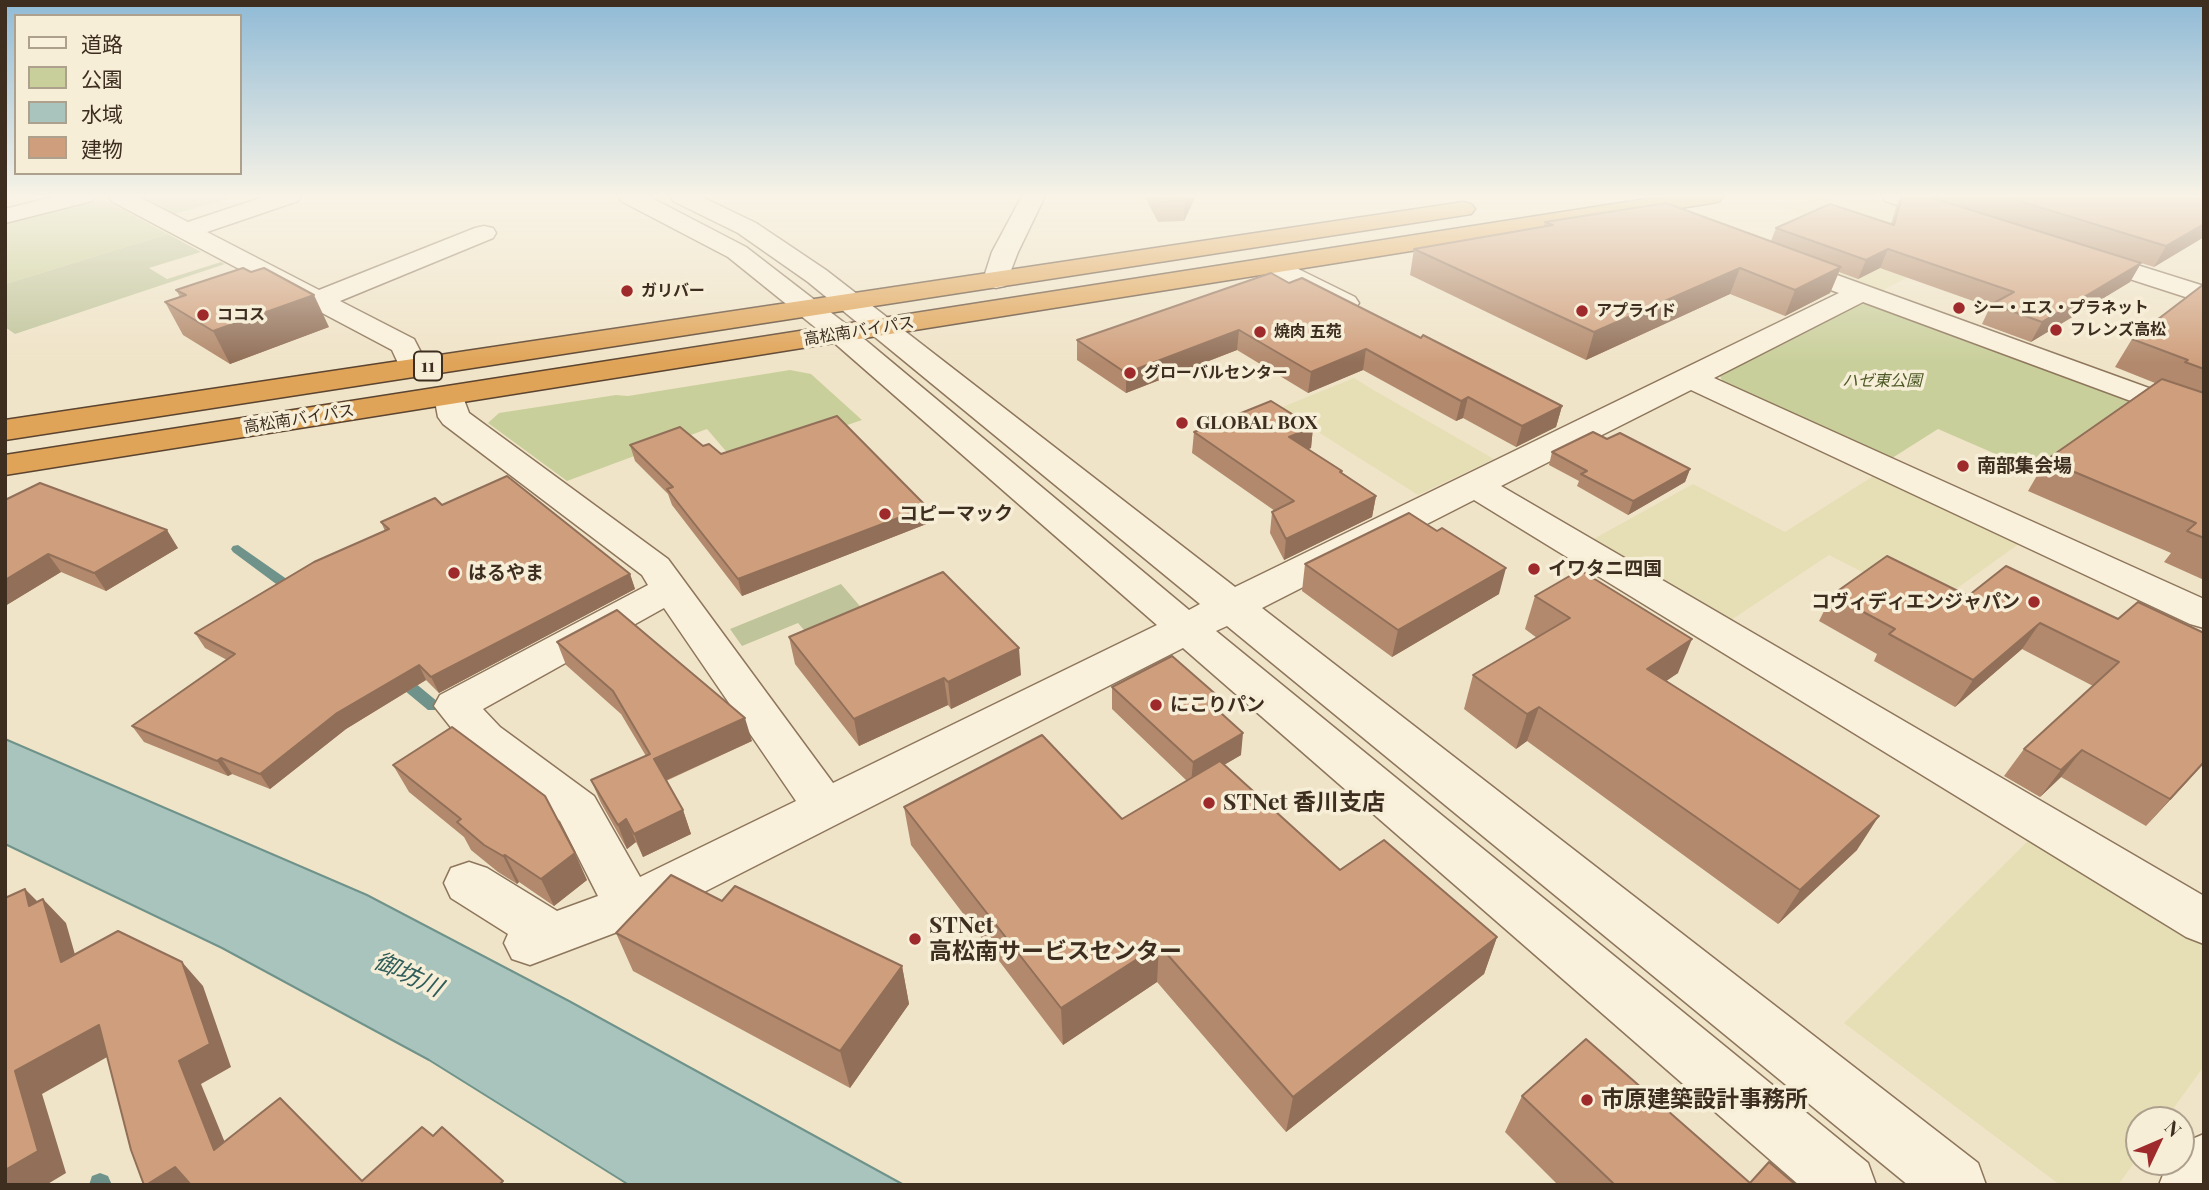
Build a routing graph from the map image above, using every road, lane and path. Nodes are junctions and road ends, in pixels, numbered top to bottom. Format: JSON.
{"nodes":[{"id":1,"x":226,"y":252,"type":"edge"},
{"id":2,"x":438,"y":252,"type":"edge"},
{"id":3,"x":736,"y":252,"type":"edge"},
{"id":4,"x":779,"y":252,"type":"edge"},
{"id":5,"x":1005,"y":252,"type":"edge"},
{"id":6,"x":1185,"y":252,"type":"edge"},
{"id":7,"x":1367,"y":252,"type":"edge"},
{"id":8,"x":2068,"y":252,"type":"edge"},
{"id":9,"x":1276,"y":266,"type":"junction"},
{"id":10,"x":1812,"y":274,"type":"edge"},
{"id":11,"x":996,"y":280,"type":"junction"},
{"id":12,"x":1862,"y":292,"type":"junction"},
{"id":13,"x":2204,"y":295,"type":"edge"},
{"id":14,"x":320,"y":299,"type":"junction"},
{"id":15,"x":808,"y":308,"type":"junction"},
{"id":16,"x":1374,"y":318,"type":"edge"},
{"id":17,"x":857,"y":321,"type":"junction"},
{"id":18,"x":414,"y":368,"type":"junction"},
{"id":19,"x":1690,"y":378,"type":"junction"},
{"id":20,"x":449,"y":396,"type":"junction"},
{"id":21,"x":2204,"y":419,"type":"edge"},
{"id":22,"x":5,"y":430,"type":"edge"},
{"id":23,"x":5,"y":465,"type":"edge"},
{"id":24,"x":1476,"y":486,"type":"junction"},
{"id":25,"x":672,"y":588,"type":"junction"},
{"id":26,"x":1233,"y":606,"type":"junction"},
{"id":27,"x":2204,"y":615,"type":"edge"},
{"id":28,"x":1187,"y":628,"type":"junction"},
{"id":29,"x":826,"y":808,"type":"junction"},
{"id":30,"x":469,"y":883,"type":"dead end"},
{"id":31,"x":631,"y":905,"type":"junction"},
{"id":32,"x":2204,"y":922,"type":"edge"},
{"id":33,"x":2204,"y":1164,"type":"edge"},
{"id":34,"x":1846,"y":1185,"type":"edge"},
{"id":35,"x":1956,"y":1185,"type":"edge"},
{"id":36,"x":2189,"y":1185,"type":"edge"}],
"edges":[{"from":1,"to":14,"type":"street"},
{"from":2,"to":14,"type":"street"},
{"from":3,"to":15,"type":"street"},
{"from":4,"to":17,"type":"street"},
{"from":5,"to":11,"type":"street"},
{"from":6,"to":11,"type":"highway","name":"高松南バイパス","number":"11"},
{"from":7,"to":9,"type":"highway","name":"高松南バイパス","number":"11"},
{"from":8,"to":13,"type":"street"},
{"from":9,"to":16,"type":"street"},
{"from":9,"to":17,"type":"highway","name":"高松南バイパス","number":"11"},
{"from":10,"to":12,"type":"street"},
{"from":11,"to":17,"type":"highway","name":"高松南バイパス","number":"11"},
{"from":12,"to":19,"type":"street"},
{"from":12,"to":21,"type":"street"},
{"from":14,"to":18,"type":"street"},
{"from":15,"to":17,"type":"highway","name":"高松南バイパス","number":"11"},
{"from":15,"to":18,"type":"highway","name":"高松南バイパス","number":"11"},
{"from":17,"to":20,"type":"highway","name":"高松南バイパス","number":"11"},
{"from":17,"to":26,"type":"street"},
{"from":17,"to":28,"type":"street"},
{"from":18,"to":22,"type":"highway","name":"高松南バイパス","number":"11"},
{"from":19,"to":24,"type":"street"},
{"from":19,"to":27,"type":"street"},
{"from":20,"to":23,"type":"highway","name":"高松南バイパス","number":"11"},
{"from":20,"to":25,"type":"street"},
{"from":24,"to":26,"type":"street"},
{"from":24,"to":32,"type":"street"},
{"from":25,"to":29,"type":"street"},
{"from":25,"to":31,"type":"street"},
{"from":26,"to":28,"type":"street"},
{"from":26,"to":35,"type":"street"},
{"from":28,"to":29,"type":"street"},
{"from":28,"to":34,"type":"street"},
{"from":29,"to":31,"type":"street"},
{"from":30,"to":31,"type":"street"},
{"from":33,"to":36,"type":"street"}]}
